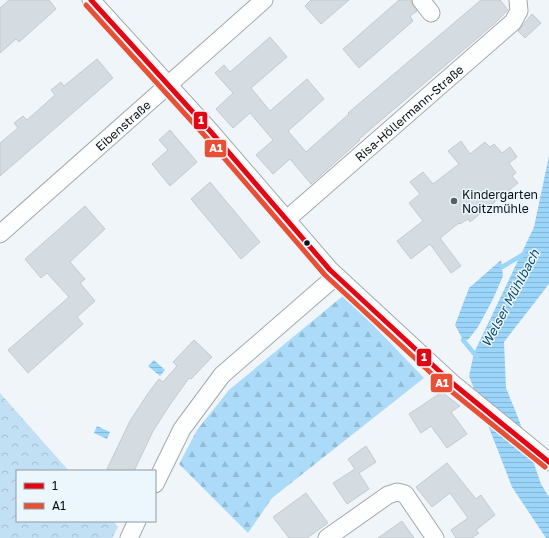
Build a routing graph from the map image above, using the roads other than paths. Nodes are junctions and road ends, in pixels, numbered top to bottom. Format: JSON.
{"nodes":[{"id":1,"x":91,"y":0,"type":"edge"},
{"id":2,"x":264,"y":0,"type":"edge"},
{"id":3,"x":518,"y":0,"type":"edge"},
{"id":4,"x":168,"y":84,"type":"junction"},
{"id":5,"x":286,"y":220,"type":"junction"},
{"id":6,"x":0,"y":234,"type":"edge"},
{"id":7,"x":336,"y":276,"type":"junction"},
{"id":8,"x":549,"y":462,"type":"edge"},
{"id":9,"x":156,"y":482,"type":"edge"},
{"id":10,"x":136,"y":522,"type":"edge"},
{"id":11,"x":128,"y":538,"type":"edge"},
{"id":12,"x":327,"y":538,"type":"edge"},
{"id":13,"x":434,"y":538,"type":"edge"}],
"edges":[{"from":1,"to":4,"type":"street"},
{"from":2,"to":4,"type":"street","name":"Eibenstraße"},
{"from":3,"to":5,"type":"street","name":"Risa-Höllermann-Straße"},
{"from":4,"to":5,"type":"street"},
{"from":4,"to":6,"type":"street","name":"Eibenstraße"},
{"from":5,"to":7,"type":"street"},
{"from":7,"to":8,"type":"street"},
{"from":7,"to":9,"type":"street"},
{"from":10,"to":11,"type":"street"},
{"from":12,"to":13,"type":"street"}]}
